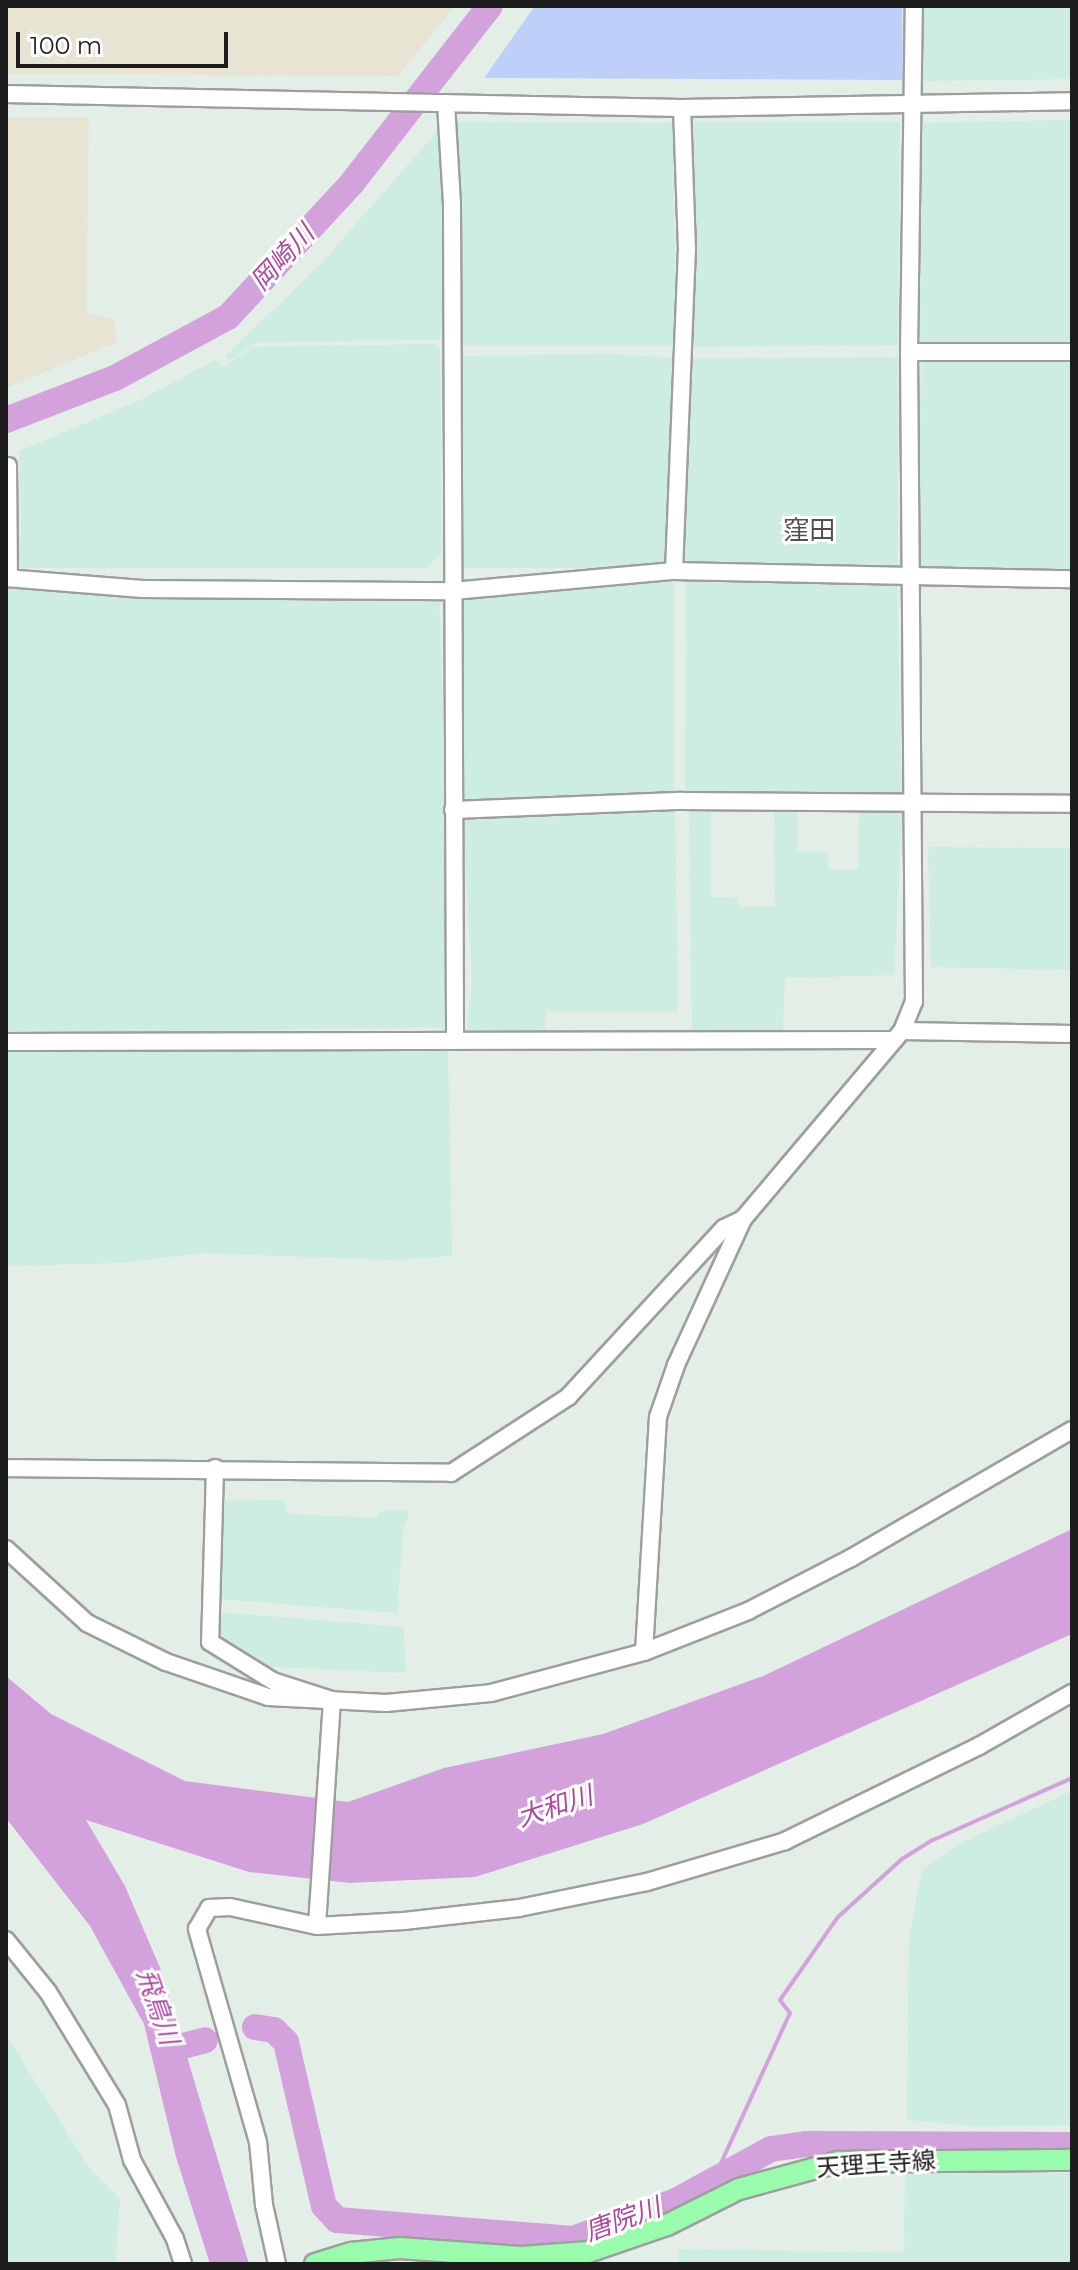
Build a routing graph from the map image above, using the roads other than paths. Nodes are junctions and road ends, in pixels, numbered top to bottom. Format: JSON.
{"nodes":[{"id":1,"x":914,"y":6,"type":"edge"},
{"id":2,"x":6,"y":94,"type":"edge"},
{"id":3,"x":1072,"y":101,"type":"edge"},
{"id":4,"x":446,"y":103,"type":"junction"},
{"id":5,"x":913,"y":103,"type":"junction"},
{"id":6,"x":682,"y":108,"type":"junction"},
{"id":7,"x":909,"y":352,"type":"junction"},
{"id":8,"x":1072,"y":352,"type":"edge"},
{"id":9,"x":8,"y":466,"type":"edge"},
{"id":10,"x":674,"y":571,"type":"junction"},
{"id":11,"x":910,"y":577,"type":"junction"},
{"id":12,"x":7,"y":578,"type":"edge"},
{"id":13,"x":1072,"y":579,"type":"edge"},
{"id":14,"x":453,"y":591,"type":"junction"},
{"id":15,"x":911,"y":803,"type":"junction"},
{"id":16,"x":1072,"y":804,"type":"edge"},
{"id":17,"x":453,"y":810,"type":"junction"},
{"id":18,"x":1072,"y":1034,"type":"edge"},
{"id":19,"x":898,"y":1036,"type":"junction"},
{"id":20,"x":455,"y":1041,"type":"junction"},
{"id":21,"x":6,"y":1042,"type":"edge"},
{"id":22,"x":743,"y":1219,"type":"junction"},
{"id":23,"x":1072,"y":1430,"type":"edge"},
{"id":24,"x":6,"y":1468,"type":"edge"},
{"id":25,"x":215,"y":1468,"type":"junction"},
{"id":26,"x":6,"y":1549,"type":"edge"},
{"id":27,"x":644,"y":1652,"type":"junction"},
{"id":28,"x":1072,"y":1693,"type":"edge"},
{"id":29,"x":333,"y":1709,"type":"junction"},
{"id":30,"x":317,"y":1926,"type":"junction"},
{"id":31,"x":6,"y":1940,"type":"edge"},
{"id":32,"x":1072,"y":2160,"type":"edge"},
{"id":33,"x":183,"y":2264,"type":"edge"},
{"id":34,"x":277,"y":2264,"type":"edge"},
{"id":35,"x":315,"y":2264,"type":"edge"}],
"edges":[{"from":1,"to":5,"type":"street"},
{"from":2,"to":4,"type":"street"},
{"from":3,"to":5,"type":"street"},
{"from":4,"to":6,"type":"street"},
{"from":4,"to":14,"type":"street"},
{"from":5,"to":6,"type":"street"},
{"from":5,"to":7,"type":"street"},
{"from":6,"to":10,"type":"street"},
{"from":7,"to":8,"type":"street"},
{"from":7,"to":11,"type":"street"},
{"from":9,"to":12,"type":"street"},
{"from":10,"to":11,"type":"street"},
{"from":10,"to":14,"type":"street"},
{"from":11,"to":13,"type":"street"},
{"from":11,"to":15,"type":"street"},
{"from":12,"to":14,"type":"street"},
{"from":14,"to":17,"type":"street"},
{"from":15,"to":16,"type":"street"},
{"from":15,"to":17,"type":"street"},
{"from":15,"to":19,"type":"street"},
{"from":17,"to":20,"type":"street"},
{"from":18,"to":19,"type":"street"},
{"from":19,"to":20,"type":"street"},
{"from":19,"to":22,"type":"street"},
{"from":20,"to":21,"type":"street"},
{"from":22,"to":25,"type":"street"},
{"from":22,"to":27,"type":"street"},
{"from":23,"to":27,"type":"street"},
{"from":24,"to":25,"type":"street"},
{"from":25,"to":29,"type":"street"},
{"from":26,"to":29,"type":"street"},
{"from":27,"to":29,"type":"street"},
{"from":28,"to":30,"type":"street"},
{"from":29,"to":30,"type":"street"},
{"from":30,"to":34,"type":"street"},
{"from":31,"to":33,"type":"street"},
{"from":32,"to":35,"type":"main road","name":"天理王寺線"}]}
